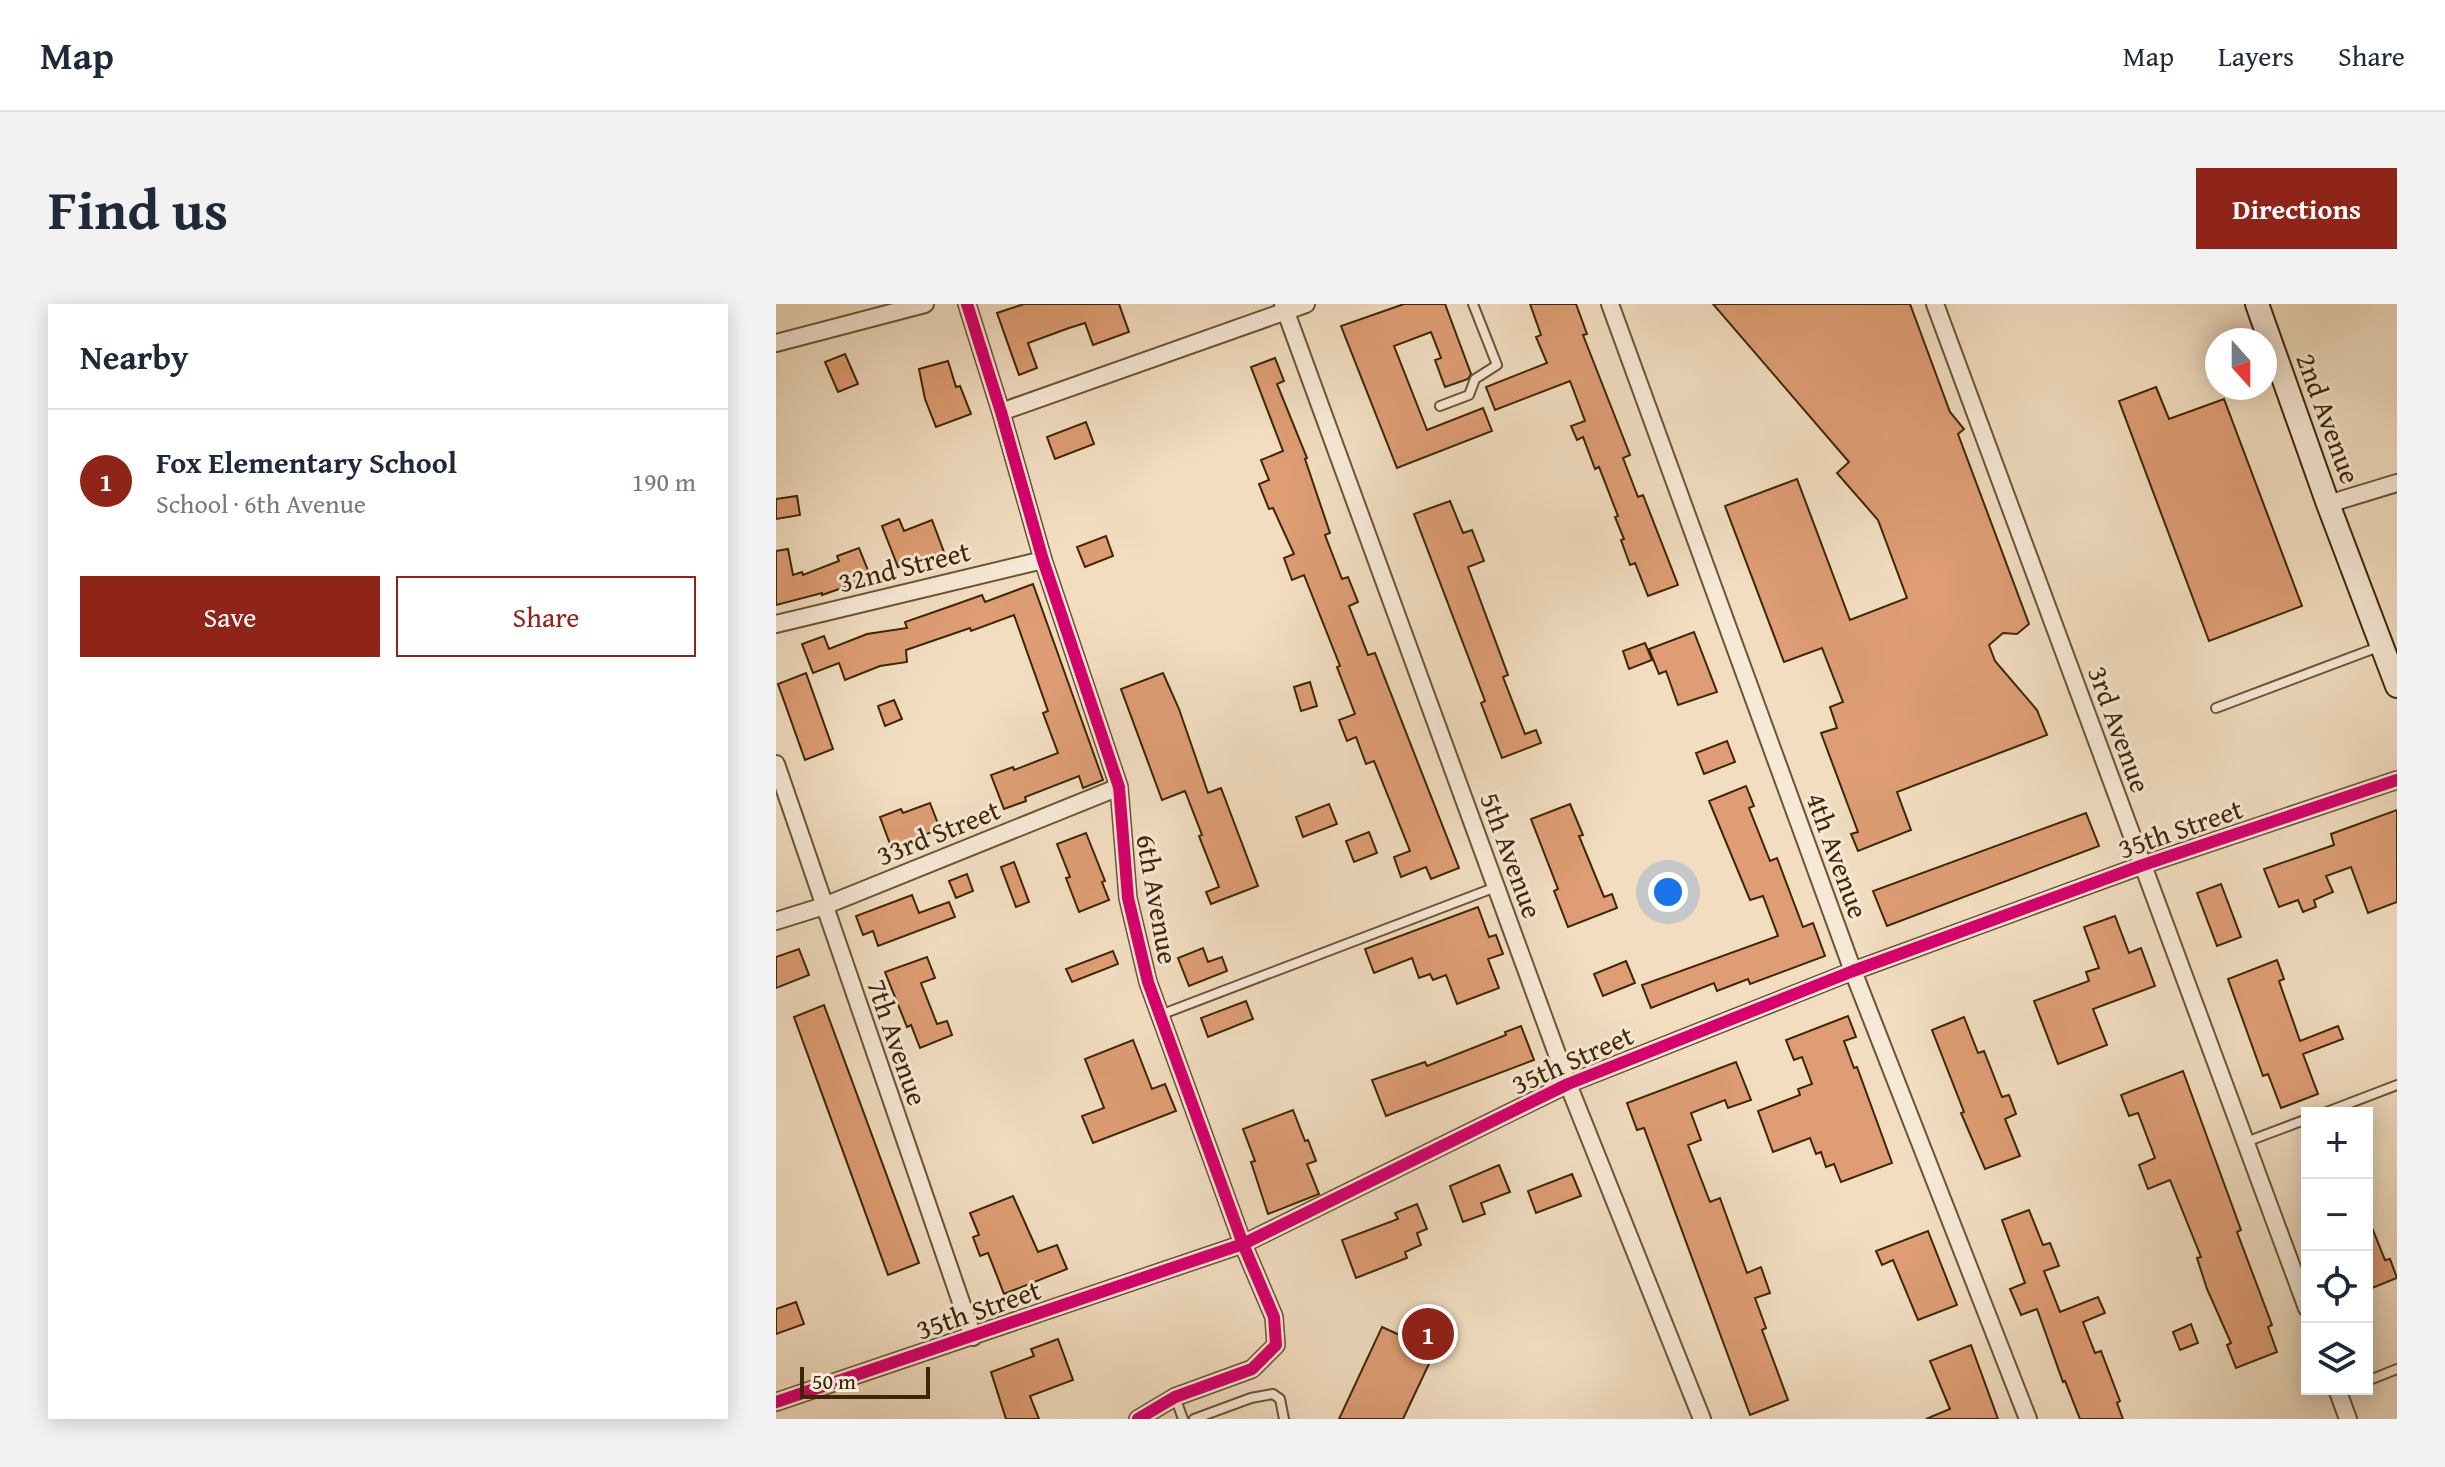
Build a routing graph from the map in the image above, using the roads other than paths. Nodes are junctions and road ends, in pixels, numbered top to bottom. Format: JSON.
{"nodes":[{"id":1,"x":925,"y":304,"type":"edge"},
{"id":2,"x":967,"y":304,"type":"edge"},
{"id":3,"x":1306,"y":304,"type":"edge"},
{"id":4,"x":1473,"y":304,"type":"edge"},
{"id":5,"x":1610,"y":304,"type":"edge"},
{"id":6,"x":1935,"y":304,"type":"edge"},
{"id":7,"x":2257,"y":304,"type":"edge"},
{"id":8,"x":1284,"y":308,"type":"edge"},
{"id":9,"x":776,"y":343,"type":"edge"},
{"id":10,"x":1440,"y":406,"type":"dead end"},
{"id":11,"x":1001,"y":412,"type":"junction"},
{"id":12,"x":2397,"y":483,"type":"edge"},
{"id":13,"x":2328,"y":504,"type":"junction"},
{"id":14,"x":1043,"y":560,"type":"junction"},
{"id":15,"x":776,"y":624,"type":"edge"},
{"id":16,"x":2382,"y":646,"type":"junction"},
{"id":17,"x":2397,"y":686,"type":"edge"},
{"id":18,"x":2216,"y":708,"type":"dead end"},
{"id":19,"x":776,"y":764,"type":"edge"},
{"id":20,"x":2397,"y":780,"type":"edge"},
{"id":21,"x":1119,"y":787,"type":"junction"},
{"id":22,"x":2143,"y":865,"type":"junction"},
{"id":23,"x":1496,"y":887,"type":"junction"},
{"id":24,"x":824,"y":906,"type":"junction"},
{"id":25,"x":776,"y":921,"type":"edge"},
{"id":26,"x":1853,"y":971,"type":"junction"},
{"id":27,"x":1160,"y":1015,"type":"junction"},
{"id":28,"x":1568,"y":1084,"type":"junction"},
{"id":29,"x":2397,"y":1085,"type":"edge"},
{"id":30,"x":2340,"y":1107,"type":"edge"},
{"id":31,"x":2301,"y":1121,"type":"edge"},
{"id":32,"x":2246,"y":1142,"type":"junction"},
{"id":33,"x":1243,"y":1244,"type":"junction"},
{"id":34,"x":2301,"y":1292,"type":"edge"},
{"id":35,"x":973,"y":1337,"type":"junction"},
{"id":36,"x":2397,"y":1369,"type":"edge"},
{"id":37,"x":2373,"y":1379,"type":"edge"},
{"id":38,"x":2341,"y":1395,"type":"edge"},
{"id":39,"x":1175,"y":1397,"type":"junction"},
{"id":40,"x":776,"y":1402,"type":"edge"},
{"id":41,"x":1138,"y":1419,"type":"edge"},
{"id":42,"x":1183,"y":1419,"type":"edge"},
{"id":43,"x":1194,"y":1419,"type":"edge"},
{"id":44,"x":1284,"y":1419,"type":"edge"},
{"id":45,"x":1702,"y":1419,"type":"edge"},
{"id":46,"x":2028,"y":1419,"type":"edge"},
{"id":47,"x":2348,"y":1419,"type":"edge"}],
"edges":[{"from":1,"to":9,"type":"street"},
{"from":2,"to":11,"type":"street","name":"6th Avenue"},
{"from":3,"to":8,"type":"street"},
{"from":4,"to":10,"type":"lane"},
{"from":5,"to":26,"type":"street","name":"4th Avenue"},
{"from":6,"to":22,"type":"street","name":"3rd Avenue"},
{"from":7,"to":13,"type":"main road","name":"2nd Avenue"},
{"from":8,"to":11,"type":"street"},
{"from":8,"to":23,"type":"street","name":"5th Avenue"},
{"from":11,"to":14,"type":"street","name":"6th Avenue"},
{"from":12,"to":13,"type":"street"},
{"from":13,"to":16,"type":"main road","name":"2nd Avenue"},
{"from":14,"to":15,"type":"street","name":"32nd Street"},
{"from":14,"to":21,"type":"street","name":"6th Avenue"},
{"from":16,"to":17,"type":"main road","name":"2nd Avenue"},
{"from":16,"to":18,"type":"lane"},
{"from":19,"to":24,"type":"street","name":"7th Avenue"},
{"from":20,"to":22,"type":"street","name":"35th Street"},
{"from":21,"to":24,"type":"street","name":"33rd Street"},
{"from":21,"to":27,"type":"street","name":"6th Avenue"},
{"from":22,"to":26,"type":"street","name":"35th Street"},
{"from":22,"to":32,"type":"street","name":"3rd Avenue"},
{"from":23,"to":27,"type":"lane"},
{"from":23,"to":28,"type":"street","name":"5th Avenue"},
{"from":24,"to":25,"type":"street","name":"33rd Street"},
{"from":24,"to":35,"type":"street","name":"7th Avenue"},
{"from":26,"to":28,"type":"street","name":"35th Street"},
{"from":26,"to":46,"type":"street","name":"4th Avenue"},
{"from":27,"to":33,"type":"street","name":"6th Avenue"},
{"from":28,"to":33,"type":"street","name":"35th Street"},
{"from":28,"to":45,"type":"street","name":"5th Avenue"},
{"from":29,"to":30,"type":"lane"},
{"from":31,"to":32,"type":"lane"},
{"from":32,"to":34,"type":"street","name":"3rd Avenue"},
{"from":33,"to":35,"type":"street","name":"35th Street"},
{"from":33,"to":39,"type":"street","name":"6th Avenue"},
{"from":35,"to":40,"type":"street","name":"35th Street"},
{"from":36,"to":37,"type":"lane"},
{"from":38,"to":47,"type":"street"},
{"from":39,"to":41,"type":"street","name":"6th Avenue"},
{"from":39,"to":42,"type":"lane"},
{"from":43,"to":44,"type":"lane"}]}
